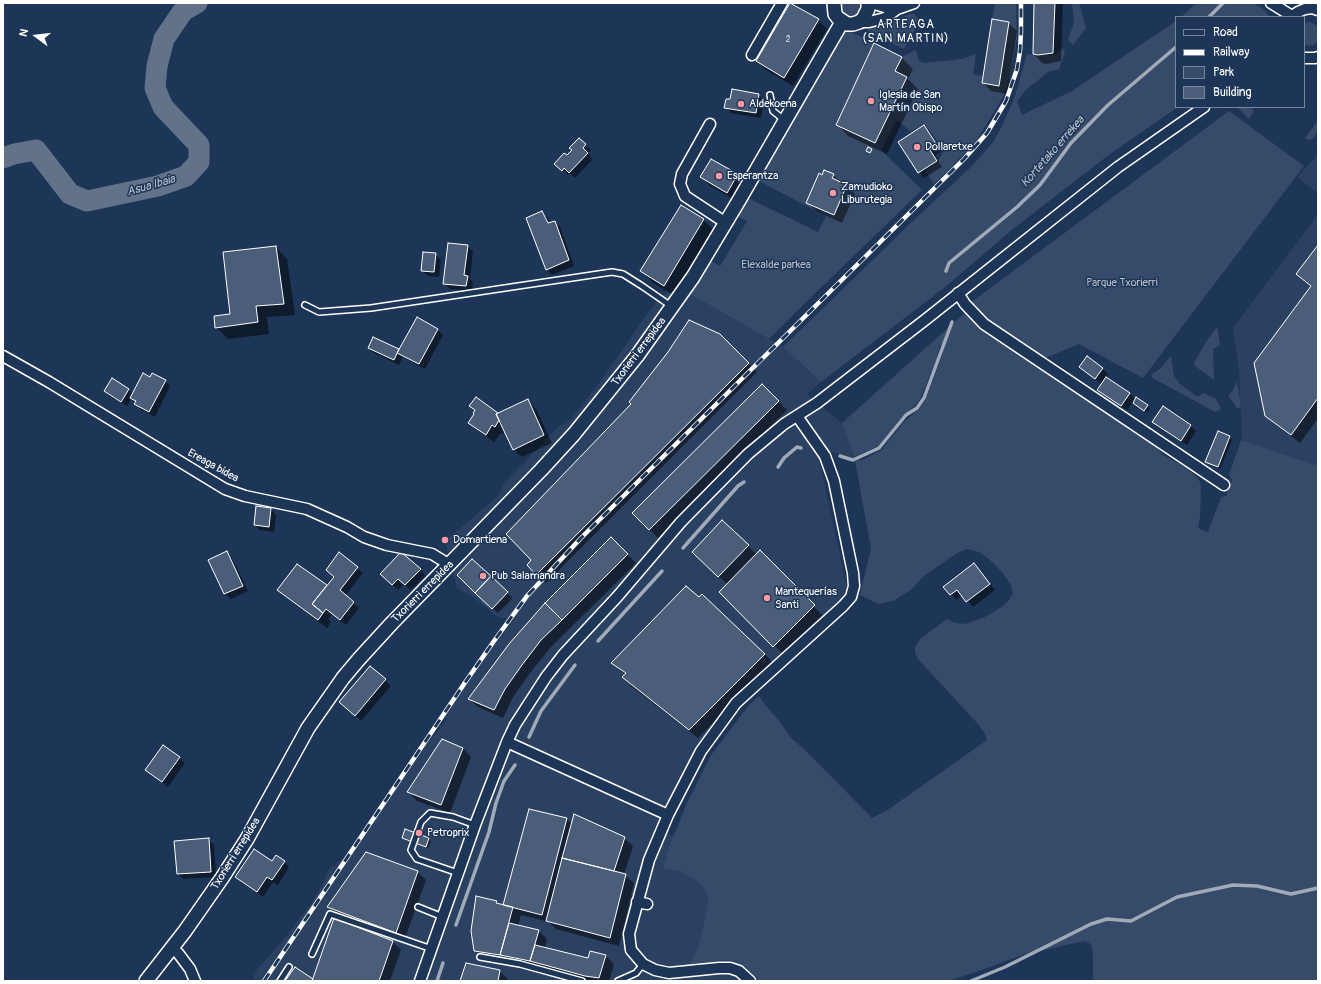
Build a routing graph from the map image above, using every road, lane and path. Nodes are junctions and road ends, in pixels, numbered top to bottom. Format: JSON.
{"nodes":[{"id":1,"x":782,"y":3,"type":"edge"},
{"id":2,"x":834,"y":3,"type":"edge"},
{"id":3,"x":869,"y":3,"type":"edge"},
{"id":4,"x":914,"y":3,"type":"edge"},
{"id":5,"x":1271,"y":3,"type":"edge"},
{"id":6,"x":897,"y":9,"type":"junction"},
{"id":7,"x":1318,"y":10,"type":"edge"},
{"id":8,"x":1291,"y":16,"type":"edge"},
{"id":9,"x":842,"y":22,"type":"junction"},
{"id":10,"x":860,"y":22,"type":"junction"},
{"id":11,"x":752,"y":55,"type":"dead end"},
{"id":12,"x":1318,"y":57,"type":"edge"},
{"id":13,"x":1305,"y":58,"type":"edge"},
{"id":14,"x":770,"y":94,"type":"dead end"},
{"id":15,"x":1203,"y":108,"type":"edge"},
{"id":16,"x":784,"y":120,"type":"junction"},
{"id":17,"x":710,"y":124,"type":"dead end"},
{"id":18,"x":726,"y":223,"type":"junction"},
{"id":19,"x":958,"y":294,"type":"junction"},
{"id":20,"x":305,"y":305,"type":"dead end"},
{"id":21,"x":672,"y":307,"type":"junction"},
{"id":22,"x":3,"y":356,"type":"edge"},
{"id":23,"x":797,"y":416,"type":"junction"},
{"id":24,"x":1224,"y":485,"type":"dead end"},
{"id":25,"x":450,"y":565,"type":"junction"},
{"id":26,"x":507,"y":742,"type":"junction"},
{"id":27,"x":668,"y":815,"type":"junction"},
{"id":28,"x":475,"y":825,"type":"junction"},
{"id":29,"x":458,"y":873,"type":"junction"},
{"id":30,"x":418,"y":907,"type":"dead end"},
{"id":31,"x":443,"y":916,"type":"junction"},
{"id":32,"x":172,"y":948,"type":"junction"},
{"id":33,"x":432,"y":949,"type":"junction"},
{"id":34,"x":312,"y":954,"type":"dead end"},
{"id":35,"x":480,"y":958,"type":"dead end"},
{"id":36,"x":643,"y":964,"type":"junction"},
{"id":37,"x":289,"y":967,"type":"dead end"},
{"id":38,"x":146,"y":981,"type":"edge"},
{"id":39,"x":195,"y":981,"type":"edge"},
{"id":40,"x":280,"y":981,"type":"edge"},
{"id":41,"x":420,"y":981,"type":"edge"},
{"id":42,"x":582,"y":981,"type":"edge"},
{"id":43,"x":618,"y":981,"type":"edge"},
{"id":44,"x":750,"y":981,"type":"edge"}],
"edges":[{"from":1,"to":11,"type":"street"},
{"from":2,"to":9,"type":"street"},
{"from":3,"to":6,"type":"street"},
{"from":3,"to":10,"type":"street"},
{"from":4,"to":6,"type":"street"},
{"from":5,"to":8,"type":"street"},
{"from":6,"to":10,"type":"street"},
{"from":7,"to":8,"type":"street"},
{"from":9,"to":10,"type":"street"},
{"from":9,"to":16,"type":"street","name":"Txorierri errepidea"},
{"from":12,"to":13,"type":"street"},
{"from":14,"to":16,"type":"lane"},
{"from":15,"to":19,"type":"street"},
{"from":16,"to":18,"type":"street","name":"Txorierri errepidea"},
{"from":17,"to":18,"type":"street"},
{"from":18,"to":21,"type":"street","name":"Txorierri errepidea"},
{"from":19,"to":23,"type":"street"},
{"from":19,"to":24,"type":"street"},
{"from":20,"to":21,"type":"lane"},
{"from":21,"to":25,"type":"street","name":"Txorierri errepidea"},
{"from":22,"to":25,"type":"street","name":"Ereaga bidea"},
{"from":23,"to":26,"type":"street"},
{"from":23,"to":27,"type":"street"},
{"from":25,"to":32,"type":"street","name":"Txorierri errepidea"},
{"from":26,"to":27,"type":"street"},
{"from":26,"to":28,"type":"street"},
{"from":27,"to":36,"type":"street"},
{"from":28,"to":29,"type":"street"},
{"from":28,"to":29,"type":"lane"},
{"from":29,"to":31,"type":"street"},
{"from":30,"to":31,"type":"lane"},
{"from":31,"to":33,"type":"street"},
{"from":32,"to":38,"type":"street","name":"Txorierri errepidea"},
{"from":32,"to":39,"type":"street"},
{"from":33,"to":34,"type":"lane"},
{"from":33,"to":41,"type":"street"},
{"from":35,"to":42,"type":"lane"},
{"from":36,"to":43,"type":"lane"},
{"from":36,"to":44,"type":"street"},
{"from":37,"to":40,"type":"lane"}]}
